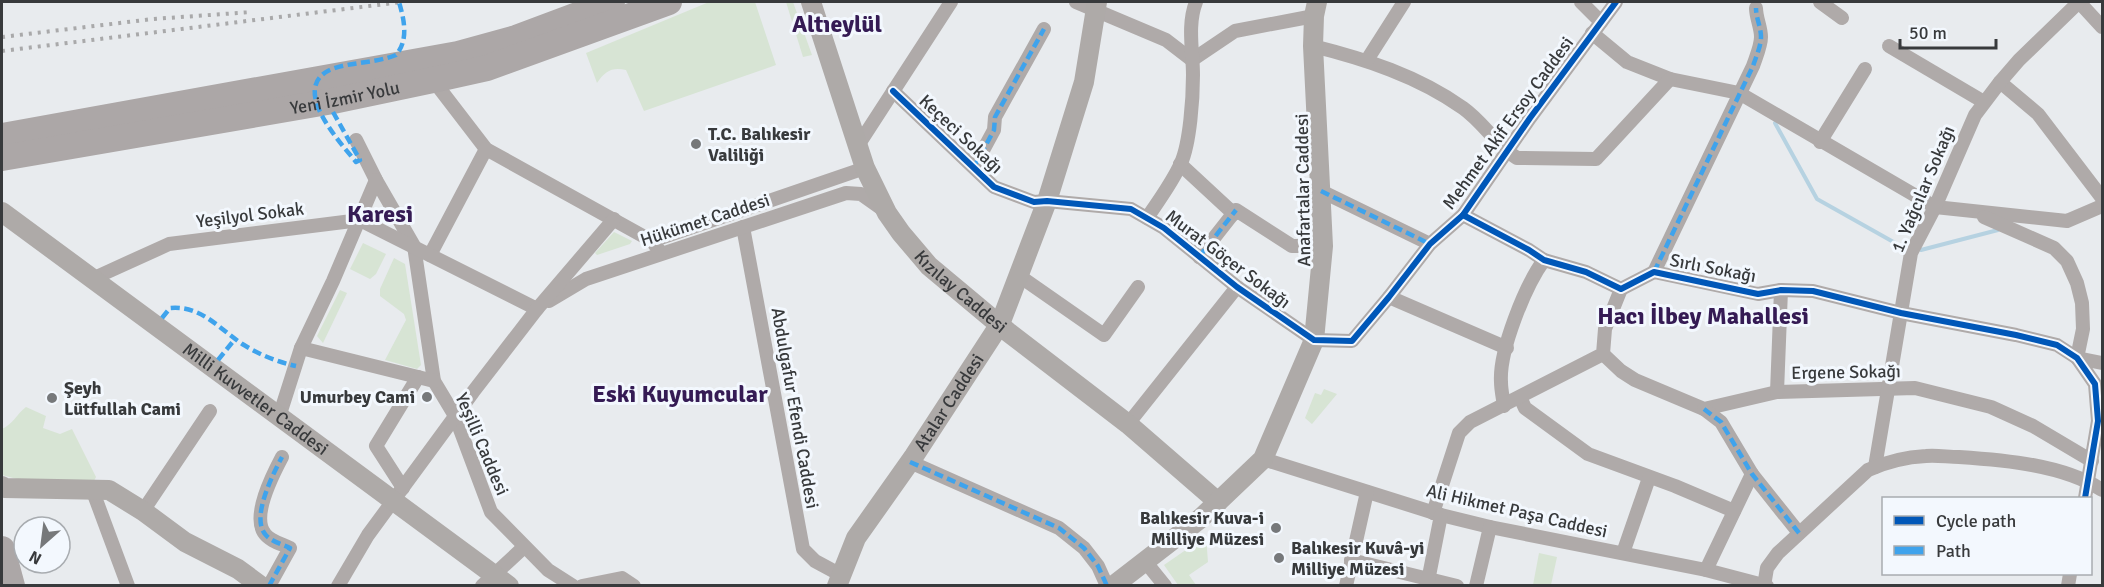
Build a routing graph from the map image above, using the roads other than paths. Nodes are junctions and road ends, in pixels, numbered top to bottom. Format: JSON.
{"nodes":[{"id":1,"x":612,"y":2,"type":"edge"},
{"id":2,"x":669,"y":2,"type":"edge"},
{"id":3,"x":811,"y":2,"type":"edge"},
{"id":4,"x":951,"y":2,"type":"edge"},
{"id":5,"x":1076,"y":2,"type":"edge"},
{"id":6,"x":1196,"y":2,"type":"edge"},
{"id":7,"x":1404,"y":2,"type":"edge"},
{"id":8,"x":1581,"y":2,"type":"edge"},
{"id":9,"x":1616,"y":2,"type":"edge"},
{"id":10,"x":1820,"y":2,"type":"edge"},
{"id":11,"x":2079,"y":2,"type":"edge"},
{"id":12,"x":1096,"y":6,"type":"edge"},
{"id":13,"x":1756,"y":8,"type":"dead end"},
{"id":14,"x":1316,"y":9,"type":"edge"},
{"id":15,"x":1842,"y":18,"type":"dead end"},
{"id":16,"x":1601,"y":22,"type":"junction"},
{"id":17,"x":2103,"y":27,"type":"edge"},
{"id":18,"x":1044,"y":29,"type":"dead end"},
{"id":19,"x":1592,"y":33,"type":"junction"},
{"id":20,"x":1313,"y":46,"type":"junction"},
{"id":21,"x":1889,"y":46,"type":"dead end"},
{"id":22,"x":1192,"y":60,"type":"junction"},
{"id":23,"x":1367,"y":60,"type":"junction"},
{"id":24,"x":1864,"y":69,"type":"dead end"},
{"id":25,"x":1670,"y":79,"type":"junction"},
{"id":26,"x":433,"y":80,"type":"junction"},
{"id":27,"x":2000,"y":82,"type":"junction"},
{"id":28,"x":892,"y":91,"type":"junction"},
{"id":29,"x":1739,"y":93,"type":"junction"},
{"id":30,"x":1984,"y":102,"type":"junction"},
{"id":31,"x":356,"y":140,"type":"dead end"},
{"id":32,"x":1820,"y":142,"type":"junction"},
{"id":33,"x":6,"y":147,"type":"edge"},
{"id":34,"x":857,"y":147,"type":"junction"},
{"id":35,"x":486,"y":149,"type":"junction"},
{"id":36,"x":1507,"y":152,"type":"junction"},
{"id":37,"x":1180,"y":164,"type":"junction"},
{"id":38,"x":974,"y":167,"type":"junction"},
{"id":39,"x":866,"y":168,"type":"junction"},
{"id":40,"x":376,"y":180,"type":"junction"},
{"id":41,"x":1321,"y":191,"type":"junction"},
{"id":42,"x":2103,"y":198,"type":"edge"},
{"id":43,"x":1047,"y":201,"type":"junction"},
{"id":44,"x":2103,"y":206,"type":"edge"},
{"id":45,"x":1935,"y":207,"type":"junction"},
{"id":46,"x":2,"y":212,"type":"edge"},
{"id":47,"x":1974,"y":212,"type":"junction"},
{"id":48,"x":887,"y":213,"type":"junction"},
{"id":49,"x":1234,"y":214,"type":"junction"},
{"id":50,"x":1463,"y":215,"type":"junction"},
{"id":51,"x":1147,"y":218,"type":"junction"},
{"id":52,"x":614,"y":219,"type":"junction"},
{"id":53,"x":360,"y":220,"type":"junction"},
{"id":54,"x":743,"y":227,"type":"junction"},
{"id":55,"x":652,"y":241,"type":"junction"},
{"id":56,"x":1430,"y":244,"type":"junction"},
{"id":57,"x":414,"y":246,"type":"junction"},
{"id":58,"x":1323,"y":246,"type":"junction"},
{"id":59,"x":661,"y":253,"type":"junction"},
{"id":60,"x":430,"y":255,"type":"junction"},
{"id":61,"x":1199,"y":257,"type":"junction"},
{"id":62,"x":1544,"y":260,"type":"junction"},
{"id":63,"x":1654,"y":272,"type":"junction"},
{"id":64,"x":1018,"y":275,"type":"junction"},
{"id":65,"x":92,"y":279,"type":"junction"},
{"id":66,"x":1138,"y":287,"type":"dead end"},
{"id":67,"x":1237,"y":287,"type":"junction"},
{"id":68,"x":1621,"y":289,"type":"junction"},
{"id":69,"x":1781,"y":290,"type":"junction"},
{"id":70,"x":1389,"y":297,"type":"junction"},
{"id":71,"x":537,"y":309,"type":"junction"},
{"id":72,"x":1901,"y":314,"type":"junction"},
{"id":73,"x":999,"y":324,"type":"junction"},
{"id":74,"x":1314,"y":340,"type":"junction"},
{"id":75,"x":301,"y":348,"type":"junction"},
{"id":76,"x":1507,"y":348,"type":"junction"},
{"id":77,"x":1603,"y":354,"type":"junction"},
{"id":78,"x":2077,"y":358,"type":"junction"},
{"id":79,"x":2103,"y":363,"type":"edge"},
{"id":80,"x":418,"y":377,"type":"junction"},
{"id":81,"x":434,"y":381,"type":"junction"},
{"id":82,"x":1889,"y":390,"type":"junction"},
{"id":83,"x":1777,"y":392,"type":"junction"},
{"id":84,"x":1520,"y":397,"type":"junction"},
{"id":85,"x":1504,"y":405,"type":"junction"},
{"id":86,"x":1704,"y":409,"type":"junction"},
{"id":87,"x":210,"y":411,"type":"dead end"},
{"id":88,"x":455,"y":416,"type":"junction"},
{"id":89,"x":279,"y":417,"type":"junction"},
{"id":90,"x":1128,"y":424,"type":"junction"},
{"id":91,"x":282,"y":457,"type":"dead end"},
{"id":92,"x":1263,"y":459,"type":"junction"},
{"id":93,"x":2092,"y":461,"type":"junction"},
{"id":94,"x":910,"y":462,"type":"junction"},
{"id":95,"x":1875,"y":466,"type":"junction"},
{"id":96,"x":1752,"y":474,"type":"junction"},
{"id":97,"x":1649,"y":478,"type":"junction"},
{"id":98,"x":2089,"y":481,"type":"junction"},
{"id":99,"x":2,"y":486,"type":"edge"},
{"id":100,"x":92,"y":489,"type":"junction"},
{"id":101,"x":2103,"y":490,"type":"edge"},
{"id":102,"x":1367,"y":492,"type":"junction"},
{"id":103,"x":399,"y":494,"type":"junction"},
{"id":104,"x":2085,"y":497,"type":"edge"},
{"id":105,"x":1218,"y":502,"type":"junction"},
{"id":106,"x":143,"y":511,"type":"junction"},
{"id":107,"x":1734,"y":511,"type":"junction"},
{"id":108,"x":1437,"y":514,"type":"junction"},
{"id":109,"x":1490,"y":527,"type":"junction"},
{"id":110,"x":1799,"y":533,"type":"junction"},
{"id":111,"x":524,"y":547,"type":"junction"},
{"id":112,"x":2,"y":549,"type":"edge"},
{"id":113,"x":1623,"y":553,"type":"junction"},
{"id":114,"x":1144,"y":560,"type":"junction"},
{"id":115,"x":1351,"y":560,"type":"junction"},
{"id":116,"x":1706,"y":570,"type":"junction"},
{"id":117,"x":839,"y":580,"type":"edge"},
{"id":118,"x":496,"y":582,"type":"edge"},
{"id":119,"x":1428,"y":582,"type":"edge"},
{"id":120,"x":12,"y":585,"type":"edge"},
{"id":121,"x":128,"y":585,"type":"edge"},
{"id":122,"x":261,"y":585,"type":"edge"},
{"id":123,"x":269,"y":585,"type":"edge"},
{"id":124,"x":338,"y":585,"type":"edge"},
{"id":125,"x":573,"y":585,"type":"edge"},
{"id":126,"x":582,"y":585,"type":"edge"},
{"id":127,"x":634,"y":585,"type":"edge"},
{"id":128,"x":1107,"y":585,"type":"edge"},
{"id":129,"x":1113,"y":585,"type":"edge"},
{"id":130,"x":1165,"y":585,"type":"edge"},
{"id":131,"x":1346,"y":585,"type":"edge"},
{"id":132,"x":1457,"y":585,"type":"edge"},
{"id":133,"x":1476,"y":585,"type":"edge"},
{"id":134,"x":1765,"y":585,"type":"edge"}],
"edges":[{"from":1,"to":33,"type":"highway","name":"Yeni İzmir Yolu"},
{"from":2,"to":26,"type":"highway","name":"Yeni İzmir Yolu"},
{"from":3,"to":34,"type":"main road","name":"Kızılay Caddesi"},
{"from":4,"to":28,"type":"street"},
{"from":5,"to":12,"type":"street"},
{"from":6,"to":22,"type":"street"},
{"from":7,"to":23,"type":"street"},
{"from":8,"to":16,"type":"street"},
{"from":9,"to":16,"type":"street","name":"Mehmet Akif Ersoy Caddesi"},
{"from":10,"to":15,"type":"street"},
{"from":11,"to":17,"type":"street"},
{"from":11,"to":27,"type":"street","name":"1. Yağcılar Sokağı"},
{"from":12,"to":22,"type":"street"},
{"from":12,"to":43,"type":"main road","name":"Atalar Caddesi"},
{"from":13,"to":29,"type":"street"},
{"from":14,"to":20,"type":"main road","name":"Anafartalar Caddesi"},
{"from":14,"to":22,"type":"street"},
{"from":16,"to":19,"type":"street","name":"Mehmet Akif Ersoy Caddesi"},
{"from":18,"to":38,"type":"street"},
{"from":19,"to":25,"type":"street"},
{"from":19,"to":36,"type":"street","name":"Mehmet Akif Ersoy Caddesi"},
{"from":20,"to":23,"type":"street"},
{"from":20,"to":41,"type":"main road","name":"Anafartalar Caddesi"},
{"from":21,"to":30,"type":"street"},
{"from":22,"to":37,"type":"street"},
{"from":23,"to":36,"type":"street"},
{"from":24,"to":32,"type":"street"},
{"from":25,"to":29,"type":"street"},
{"from":25,"to":36,"type":"street"},
{"from":26,"to":33,"type":"highway","name":"Yeni İzmir Yolu"},
{"from":26,"to":35,"type":"street"},
{"from":27,"to":30,"type":"street","name":"1. Yağcılar Sokağı"},
{"from":27,"to":42,"type":"street"},
{"from":28,"to":34,"type":"street"},
{"from":28,"to":38,"type":"street","name":"Keçeci Sokağı"},
{"from":29,"to":32,"type":"street"},
{"from":29,"to":63,"type":"street"},
{"from":30,"to":45,"type":"street","name":"1. Yağcılar Sokağı"},
{"from":31,"to":40,"type":"street"},
{"from":32,"to":45,"type":"street"},
{"from":34,"to":39,"type":"main road","name":"Kızılay Caddesi"},
{"from":35,"to":52,"type":"street"},
{"from":35,"to":60,"type":"street"},
{"from":36,"to":50,"type":"street","name":"Mehmet Akif Ersoy Caddesi"},
{"from":37,"to":49,"type":"street"},
{"from":37,"to":51,"type":"street"},
{"from":38,"to":43,"type":"street","name":"Keçeci Sokağı"},
{"from":39,"to":48,"type":"main road","name":"Kızılay Caddesi"},
{"from":39,"to":55,"type":"street"},
{"from":40,"to":53,"type":"street"},
{"from":40,"to":57,"type":"street"},
{"from":41,"to":56,"type":"street"},
{"from":41,"to":58,"type":"main road","name":"Anafartalar Caddesi"},
{"from":43,"to":51,"type":"street","name":"Murat Göçer Sokağı"},
{"from":43,"to":64,"type":"main road","name":"Atalar Caddesi"},
{"from":44,"to":47,"type":"street"},
{"from":45,"to":47,"type":"street"},
{"from":45,"to":72,"type":"street","name":"1. Yağcılar Sokağı"},
{"from":46,"to":65,"type":"main road","name":"Milli Kuvvetler Caddesi"},
{"from":47,"to":78,"type":"street"},
{"from":48,"to":54,"type":"street","name":"Hükümet Caddesi"},
{"from":48,"to":73,"type":"main road","name":"Kızılay Caddesi"},
{"from":49,"to":58,"type":"street"},
{"from":49,"to":61,"type":"street"},
{"from":50,"to":56,"type":"street","name":"Mehmet Akif Ersoy Caddesi"},
{"from":50,"to":62,"type":"street"},
{"from":51,"to":61,"type":"street","name":"Murat Göçer Sokağı"},
{"from":52,"to":55,"type":"street"},
{"from":52,"to":71,"type":"street"},
{"from":53,"to":57,"type":"street"},
{"from":53,"to":65,"type":"street","name":"Yeşilyol Sokak"},
{"from":53,"to":75,"type":"street"},
{"from":54,"to":59,"type":"street","name":"Hükümet Caddesi"},
{"from":54,"to":117,"type":"street","name":"Abdulgafur Efendi Caddesi"},
{"from":55,"to":59,"type":"street"},
{"from":56,"to":70,"type":"street","name":"Mehmet Akif Ersoy Caddesi"},
{"from":57,"to":60,"type":"street"},
{"from":57,"to":81,"type":"street","name":"Yeşilli Caddesi"},
{"from":58,"to":74,"type":"main road","name":"Anafartalar Caddesi"},
{"from":59,"to":71,"type":"street","name":"Hükümet Caddesi"},
{"from":60,"to":71,"type":"street"},
{"from":61,"to":67,"type":"street","name":"Murat Göçer Sokağı"},
{"from":62,"to":68,"type":"street"},
{"from":62,"to":76,"type":"street"},
{"from":63,"to":68,"type":"street","name":"Sırlı Sokağı"},
{"from":63,"to":69,"type":"street","name":"Sırlı Sokağı"},
{"from":64,"to":66,"type":"street"},
{"from":64,"to":73,"type":"main road","name":"Atalar Caddesi"},
{"from":65,"to":89,"type":"main road","name":"Milli Kuvvetler Caddesi"},
{"from":67,"to":74,"type":"street","name":"Murat Göçer Sokağı"},
{"from":67,"to":90,"type":"street"},
{"from":68,"to":77,"type":"street"},
{"from":69,"to":72,"type":"street","name":"Sırlı Sokağı"},
{"from":69,"to":83,"type":"street"},
{"from":70,"to":74,"type":"street","name":"Mehmet Akif Ersoy Caddesi"},
{"from":70,"to":76,"type":"street"},
{"from":71,"to":88,"type":"street"},
{"from":72,"to":78,"type":"street","name":"Sırlı Sokağı"},
{"from":72,"to":82,"type":"street","name":"1. Yağcılar Sokağı"},
{"from":73,"to":90,"type":"main road","name":"Kızılay Caddesi"},
{"from":73,"to":94,"type":"main road","name":"Atalar Caddesi"},
{"from":74,"to":92,"type":"main road","name":"Anafartalar Caddesi"},
{"from":75,"to":80,"type":"street"},
{"from":75,"to":89,"type":"street"},
{"from":76,"to":85,"type":"street"},
{"from":77,"to":84,"type":"street"},
{"from":77,"to":86,"type":"street"},
{"from":78,"to":79,"type":"street"},
{"from":78,"to":93,"type":"street"},
{"from":80,"to":81,"type":"street"},
{"from":80,"to":103,"type":"street"},
{"from":81,"to":88,"type":"street","name":"Yeşilli Caddesi"},
{"from":82,"to":83,"type":"street","name":"Ergene Sokağı"},
{"from":82,"to":93,"type":"street","name":"Ergene Sokağı"},
{"from":82,"to":95,"type":"street","name":"1. Yağcılar Sokağı"},
{"from":83,"to":86,"type":"street","name":"Ergene Sokağı"},
{"from":84,"to":85,"type":"street"},
{"from":84,"to":97,"type":"street"},
{"from":85,"to":108,"type":"street"},
{"from":86,"to":96,"type":"street"},
{"from":87,"to":106,"type":"street"},
{"from":88,"to":103,"type":"street"},
{"from":88,"to":111,"type":"street","name":"Yeşilli Caddesi"},
{"from":89,"to":103,"type":"main road","name":"Milli Kuvvetler Caddesi"},
{"from":90,"to":105,"type":"main road","name":"Kızılay Caddesi"},
{"from":91,"to":123,"type":"street"},
{"from":92,"to":102,"type":"street","name":"Ali Hikmet Paşa Caddesi"},
{"from":92,"to":105,"type":"main road","name":"Anafartalar Caddesi"},
{"from":93,"to":98,"type":"street"},
{"from":94,"to":117,"type":"main road","name":"Atalar Caddesi"},
{"from":94,"to":128,"type":"street"},
{"from":95,"to":98,"type":"street"},
{"from":95,"to":110,"type":"street"},
{"from":96,"to":107,"type":"street"},
{"from":96,"to":110,"type":"street"},
{"from":97,"to":107,"type":"street"},
{"from":97,"to":113,"type":"street"},
{"from":98,"to":101,"type":"street"},
{"from":98,"to":104,"type":"street"},
{"from":99,"to":100,"type":"main road"},
{"from":100,"to":106,"type":"main road"},
{"from":100,"to":121,"type":"street"},
{"from":102,"to":108,"type":"street","name":"Ali Hikmet Paşa Caddesi"},
{"from":102,"to":115,"type":"street"},
{"from":103,"to":118,"type":"main road","name":"Milli Kuvvetler Caddesi"},
{"from":103,"to":124,"type":"street"},
{"from":105,"to":114,"type":"main road","name":"Anafartalar Caddesi"},
{"from":106,"to":122,"type":"main road"},
{"from":107,"to":116,"type":"street"},
{"from":108,"to":109,"type":"street","name":"Ali Hikmet Paşa Caddesi"},
{"from":108,"to":119,"type":"street"},
{"from":109,"to":113,"type":"street","name":"Ali Hikmet Paşa Caddesi"},
{"from":109,"to":133,"type":"street"},
{"from":110,"to":134,"type":"street"},
{"from":111,"to":118,"type":"street"},
{"from":111,"to":125,"type":"street","name":"Yeşilli Caddesi"},
{"from":112,"to":120,"type":"highway"},
{"from":113,"to":116,"type":"street","name":"Ali Hikmet Paşa Caddesi"},
{"from":114,"to":129,"type":"main road","name":"Anafartalar Caddesi"},
{"from":114,"to":130,"type":"street"},
{"from":115,"to":119,"type":"street"},
{"from":115,"to":131,"type":"street"},
{"from":116,"to":134,"type":"street","name":"Ali Hikmet Paşa Caddesi"},
{"from":119,"to":132,"type":"street"},
{"from":126,"to":127,"type":"street"}]}
